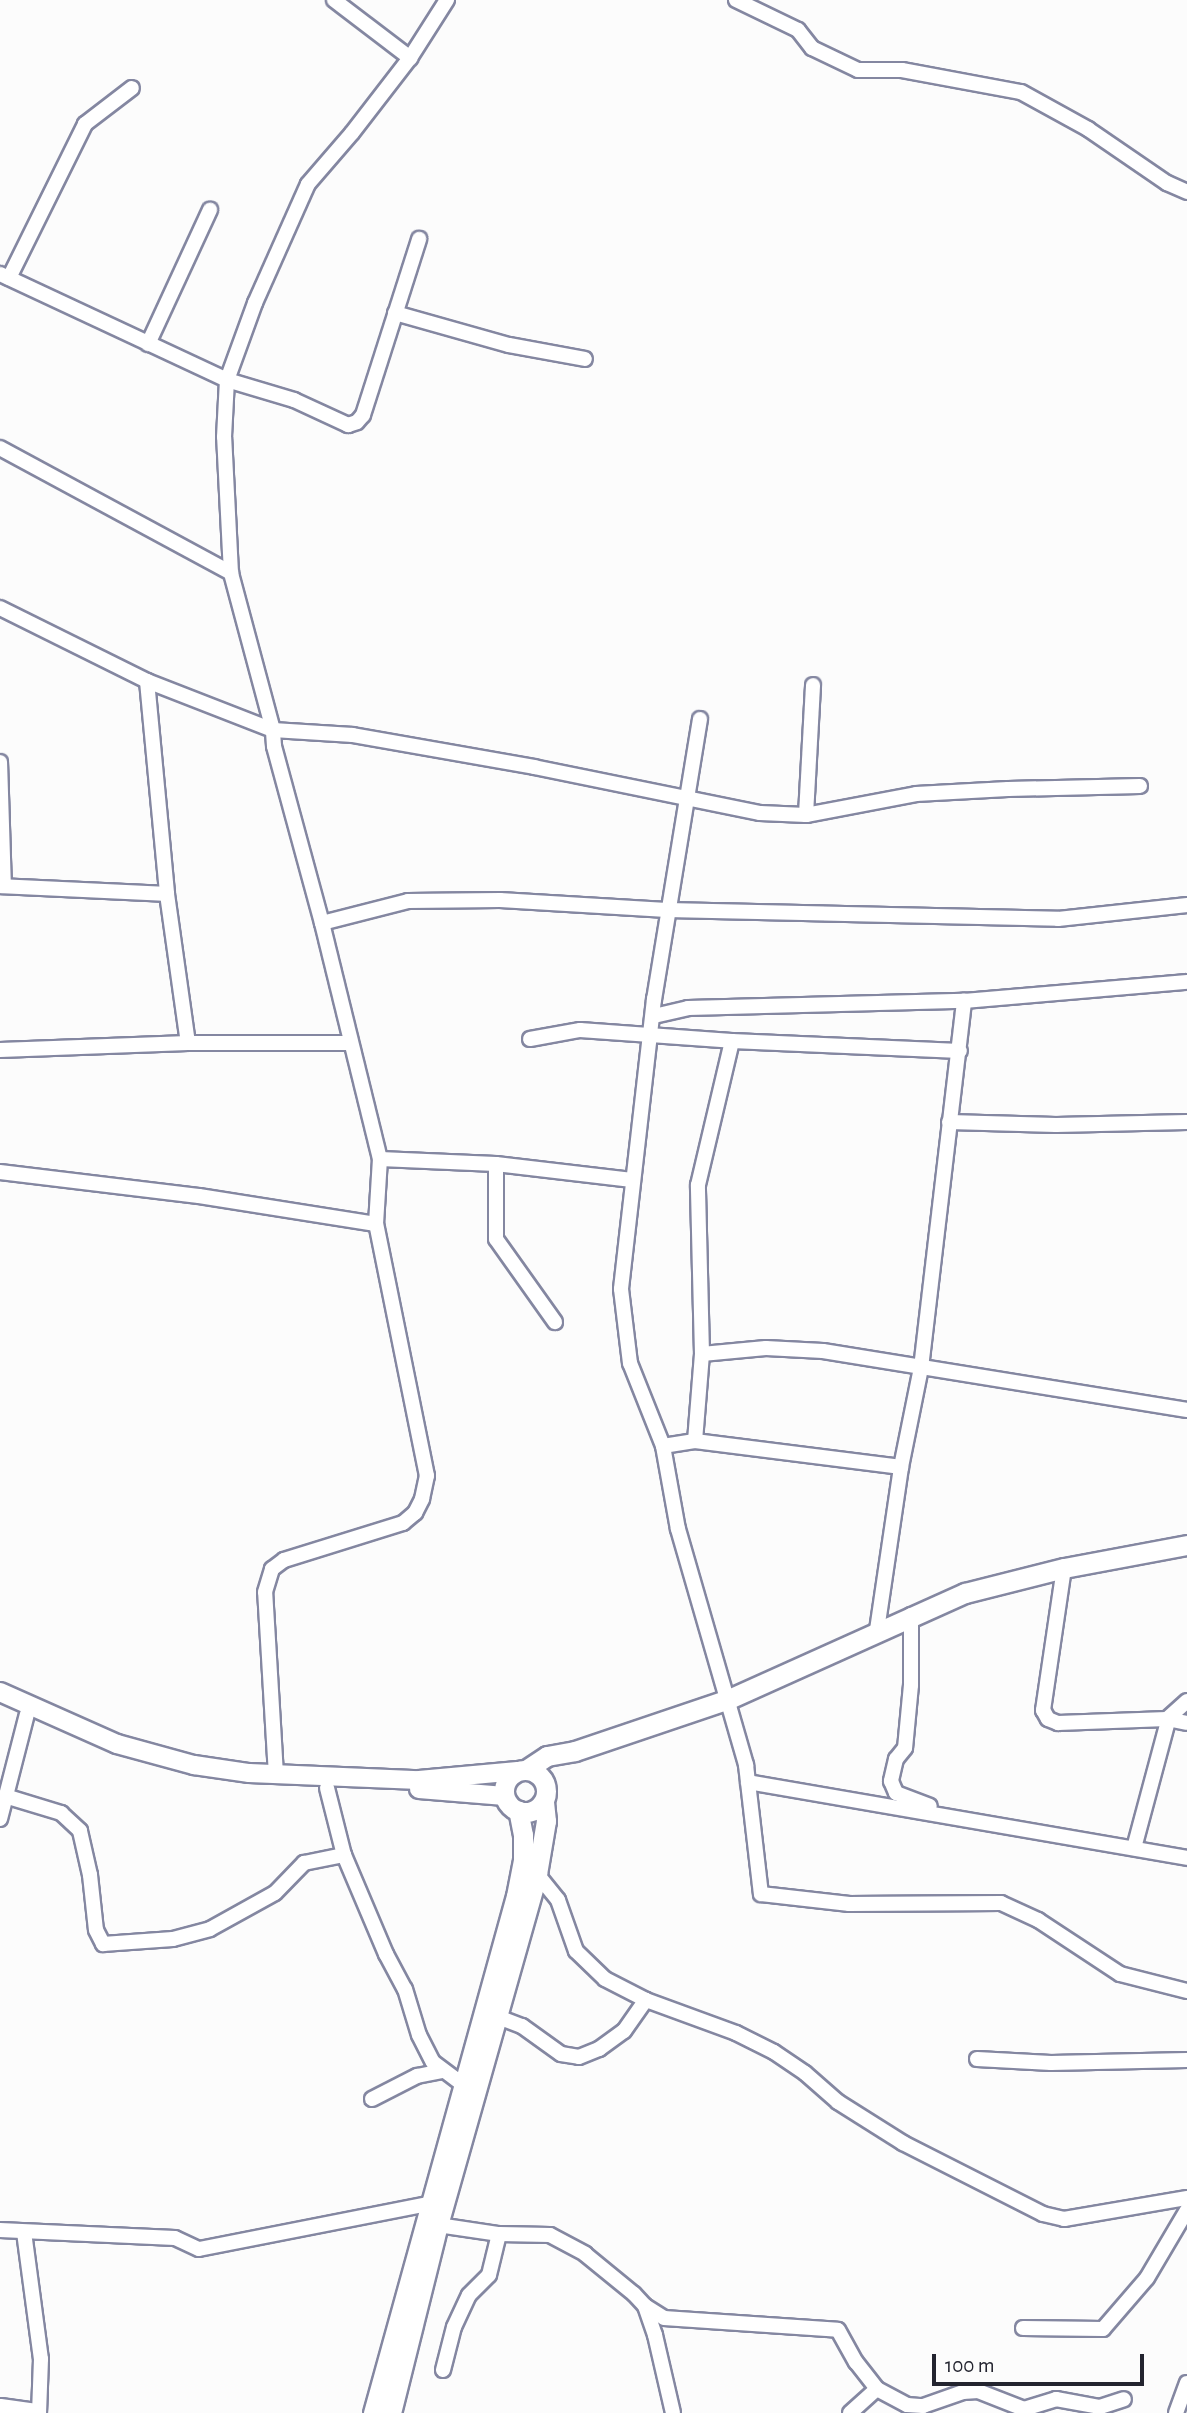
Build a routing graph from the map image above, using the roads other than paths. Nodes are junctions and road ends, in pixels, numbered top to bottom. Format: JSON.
{"nodes":[{"id":1,"x":334,"y":0,"type":"edge"},
{"id":2,"x":447,"y":0,"type":"edge"},
{"id":3,"x":736,"y":0,"type":"edge"},
{"id":4,"x":410,"y":58,"type":"junction"},
{"id":5,"x":132,"y":88,"type":"dead end"},
{"id":6,"x":1187,"y":192,"type":"edge"},
{"id":7,"x":210,"y":211,"type":"dead end"},
{"id":8,"x":419,"y":239,"type":"dead end"},
{"id":9,"x":5,"y":276,"type":"edge"},
{"id":10,"x":396,"y":313,"type":"junction"},
{"id":11,"x":148,"y":344,"type":"junction"},
{"id":12,"x":584,"y":359,"type":"dead end"},
{"id":13,"x":228,"y":380,"type":"junction"},
{"id":14,"x":0,"y":448,"type":"edge"},
{"id":15,"x":231,"y":573,"type":"junction"},
{"id":16,"x":0,"y":608,"type":"edge"},
{"id":17,"x":147,"y":681,"type":"junction"},
{"id":18,"x":813,"y":685,"type":"dead end"},
{"id":19,"x":700,"y":719,"type":"dead end"},
{"id":20,"x":273,"y":730,"type":"junction"},
{"id":21,"x":0,"y":762,"type":"edge"},
{"id":22,"x":1140,"y":786,"type":"dead end"},
{"id":23,"x":687,"y":797,"type":"junction"},
{"id":24,"x":806,"y":815,"type":"junction"},
{"id":25,"x":2,"y":886,"type":"edge"},
{"id":26,"x":167,"y":894,"type":"junction"},
{"id":27,"x":1187,"y":905,"type":"edge"},
{"id":28,"x":667,"y":910,"type":"junction"},
{"id":29,"x":322,"y":923,"type":"junction"},
{"id":30,"x":1187,"y":982,"type":"edge"},
{"id":31,"x":964,"y":1001,"type":"junction"},
{"id":32,"x":654,"y":1016,"type":"junction"},
{"id":33,"x":650,"y":1036,"type":"junction"},
{"id":34,"x":530,"y":1040,"type":"dead end"},
{"id":35,"x":732,"y":1041,"type":"junction"},
{"id":36,"x":188,"y":1043,"type":"junction"},
{"id":37,"x":351,"y":1043,"type":"junction"},
{"id":38,"x":0,"y":1050,"type":"edge"},
{"id":39,"x":960,"y":1051,"type":"junction"},
{"id":40,"x":948,"y":1122,"type":"junction"},
{"id":41,"x":1187,"y":1122,"type":"edge"},
{"id":42,"x":380,"y":1159,"type":"junction"},
{"id":43,"x":496,"y":1164,"type":"junction"},
{"id":44,"x":0,"y":1172,"type":"edge"},
{"id":45,"x":632,"y":1180,"type":"junction"},
{"id":46,"x":376,"y":1224,"type":"junction"},
{"id":47,"x":555,"y":1322,"type":"dead end"},
{"id":48,"x":702,"y":1354,"type":"junction"},
{"id":49,"x":921,"y":1368,"type":"junction"},
{"id":50,"x":1187,"y":1410,"type":"edge"},
{"id":51,"x":695,"y":1441,"type":"junction"},
{"id":52,"x":663,"y":1446,"type":"junction"},
{"id":53,"x":901,"y":1467,"type":"junction"},
{"id":54,"x":1187,"y":1545,"type":"edge"},
{"id":55,"x":1064,"y":1568,"type":"junction"},
{"id":56,"x":911,"y":1615,"type":"junction"},
{"id":57,"x":877,"y":1630,"type":"junction"},
{"id":58,"x":0,"y":1692,"type":"edge"},
{"id":59,"x":729,"y":1699,"type":"junction"},
{"id":60,"x":1187,"y":1701,"type":"edge"},
{"id":61,"x":0,"y":1703,"type":"edge"},
{"id":62,"x":27,"y":1714,"type":"junction"},
{"id":63,"x":1167,"y":1720,"type":"junction"},
{"id":64,"x":1187,"y":1723,"type":"edge"},
{"id":65,"x":575,"y":1751,"type":"junction"},
{"id":66,"x":522,"y":1770,"type":"junction"},
{"id":67,"x":276,"y":1775,"type":"junction"},
{"id":68,"x":748,"y":1782,"type":"junction"},
{"id":69,"x":327,"y":1788,"type":"junction"},
{"id":70,"x":544,"y":1792,"type":"junction"},
{"id":71,"x":5,"y":1796,"type":"junction"},
{"id":72,"x":512,"y":1803,"type":"junction"},
{"id":73,"x":958,"y":1816,"type":"junction"},
{"id":74,"x":0,"y":1819,"type":"edge"},
{"id":75,"x":1133,"y":1849,"type":"junction"},
{"id":76,"x":344,"y":1855,"type":"junction"},
{"id":77,"x":1187,"y":1858,"type":"edge"},
{"id":78,"x":537,"y":1874,"type":"junction"},
{"id":79,"x":1187,"y":1991,"type":"edge"},
{"id":80,"x":646,"y":2000,"type":"junction"},
{"id":81,"x":498,"y":2017,"type":"junction"},
{"id":82,"x":977,"y":2059,"type":"dead end"},
{"id":83,"x":1187,"y":2060,"type":"edge"},
{"id":84,"x":442,"y":2071,"type":"junction"},
{"id":85,"x":463,"y":2085,"type":"junction"},
{"id":86,"x":372,"y":2099,"type":"dead end"},
{"id":87,"x":1187,"y":2198,"type":"edge"},
{"id":88,"x":429,"y":2204,"type":"junction"},
{"id":89,"x":1187,"y":2210,"type":"edge"},
{"id":90,"x":438,"y":2225,"type":"junction"},
{"id":91,"x":0,"y":2230,"type":"edge"},
{"id":92,"x":24,"y":2232,"type":"junction"},
{"id":93,"x":499,"y":2234,"type":"junction"},
{"id":94,"x":645,"y":2306,"type":"junction"},
{"id":95,"x":1023,"y":2328,"type":"dead end"},
{"id":96,"x":443,"y":2370,"type":"dead end"},
{"id":97,"x":1187,"y":2383,"type":"edge"},
{"id":98,"x":877,"y":2389,"type":"junction"},
{"id":99,"x":1124,"y":2399,"type":"dead end"},
{"id":100,"x":0,"y":2408,"type":"edge"},
{"id":101,"x":38,"y":2413,"type":"edge"},
{"id":102,"x":373,"y":2413,"type":"edge"},
{"id":103,"x":391,"y":2413,"type":"edge"},
{"id":104,"x":673,"y":2413,"type":"edge"},
{"id":105,"x":850,"y":2413,"type":"edge"},
{"id":106,"x":1176,"y":2413,"type":"edge"}],
"edges":[{"from":1,"to":4,"type":"street"},
{"from":2,"to":4,"type":"street"},
{"from":3,"to":6,"type":"street"},
{"from":4,"to":13,"type":"street"},
{"from":5,"to":9,"type":"street"},
{"from":7,"to":11,"type":"street"},
{"from":8,"to":10,"type":"street"},
{"from":9,"to":11,"type":"street"},
{"from":10,"to":12,"type":"street"},
{"from":10,"to":13,"type":"street"},
{"from":11,"to":13,"type":"street"},
{"from":13,"to":15,"type":"street"},
{"from":14,"to":15,"type":"street"},
{"from":15,"to":20,"type":"street"},
{"from":16,"to":17,"type":"street"},
{"from":17,"to":20,"type":"street"},
{"from":17,"to":26,"type":"street"},
{"from":18,"to":24,"type":"street"},
{"from":19,"to":23,"type":"street"},
{"from":20,"to":23,"type":"street"},
{"from":20,"to":29,"type":"street"},
{"from":21,"to":25,"type":"street"},
{"from":22,"to":24,"type":"street"},
{"from":23,"to":24,"type":"street"},
{"from":23,"to":28,"type":"street"},
{"from":25,"to":26,"type":"street"},
{"from":26,"to":36,"type":"street"},
{"from":27,"to":28,"type":"street"},
{"from":28,"to":29,"type":"street"},
{"from":28,"to":32,"type":"street"},
{"from":29,"to":37,"type":"street"},
{"from":30,"to":31,"type":"street"},
{"from":31,"to":32,"type":"street"},
{"from":31,"to":39,"type":"street"},
{"from":32,"to":33,"type":"street"},
{"from":33,"to":34,"type":"street"},
{"from":33,"to":35,"type":"street"},
{"from":33,"to":45,"type":"street"},
{"from":35,"to":39,"type":"street"},
{"from":35,"to":48,"type":"street"},
{"from":36,"to":37,"type":"street"},
{"from":36,"to":38,"type":"street"},
{"from":37,"to":42,"type":"street"},
{"from":39,"to":40,"type":"street"},
{"from":40,"to":41,"type":"street"},
{"from":40,"to":49,"type":"street"},
{"from":42,"to":43,"type":"street"},
{"from":42,"to":46,"type":"street"},
{"from":43,"to":45,"type":"street"},
{"from":43,"to":47,"type":"street"},
{"from":44,"to":46,"type":"street"},
{"from":45,"to":52,"type":"street"},
{"from":46,"to":67,"type":"street"},
{"from":48,"to":49,"type":"street"},
{"from":48,"to":51,"type":"street"},
{"from":49,"to":50,"type":"street"},
{"from":49,"to":53,"type":"street"},
{"from":51,"to":52,"type":"street"},
{"from":51,"to":53,"type":"street"},
{"from":52,"to":59,"type":"street"},
{"from":53,"to":57,"type":"street"},
{"from":54,"to":55,"type":"main road"},
{"from":55,"to":56,"type":"main road"},
{"from":55,"to":63,"type":"street"},
{"from":56,"to":57,"type":"main road"},
{"from":56,"to":73,"type":"street"},
{"from":57,"to":59,"type":"main road"},
{"from":58,"to":67,"type":"street"},
{"from":59,"to":65,"type":"main road"},
{"from":59,"to":68,"type":"street"},
{"from":60,"to":63,"type":"street"},
{"from":61,"to":62,"type":"street"},
{"from":62,"to":69,"type":"street"},
{"from":62,"to":71,"type":"street"},
{"from":63,"to":64,"type":"street"},
{"from":63,"to":75,"type":"street"},
{"from":65,"to":66,"type":"main road"},
{"from":65,"to":70,"type":"main road"},
{"from":66,"to":67,"type":"street"},
{"from":66,"to":70,"type":"main road"},
{"from":66,"to":72,"type":"main road"},
{"from":68,"to":73,"type":"street"},
{"from":68,"to":79,"type":"street"},
{"from":69,"to":72,"type":"street"},
{"from":69,"to":76,"type":"street"},
{"from":70,"to":72,"type":"main road"},
{"from":70,"to":78,"type":"main road"},
{"from":71,"to":74,"type":"street"},
{"from":71,"to":76,"type":"street"},
{"from":72,"to":85,"type":"main road"},
{"from":73,"to":75,"type":"street"},
{"from":75,"to":77,"type":"street"},
{"from":76,"to":84,"type":"street"},
{"from":78,"to":80,"type":"street"},
{"from":78,"to":81,"type":"main road"},
{"from":80,"to":81,"type":"street"},
{"from":80,"to":87,"type":"street"},
{"from":81,"to":90,"type":"main road"},
{"from":82,"to":83,"type":"street"},
{"from":84,"to":85,"type":"street"},
{"from":84,"to":86,"type":"street"},
{"from":85,"to":88,"type":"main road"},
{"from":88,"to":92,"type":"street"},
{"from":88,"to":102,"type":"main road"},
{"from":89,"to":95,"type":"street"},
{"from":90,"to":93,"type":"street"},
{"from":90,"to":103,"type":"main road"},
{"from":91,"to":92,"type":"street"},
{"from":92,"to":101,"type":"street"},
{"from":93,"to":94,"type":"street"},
{"from":93,"to":96,"type":"street"},
{"from":94,"to":98,"type":"street"},
{"from":94,"to":104,"type":"street"},
{"from":97,"to":106,"type":"street"},
{"from":98,"to":99,"type":"street"},
{"from":98,"to":105,"type":"street"},
{"from":100,"to":101,"type":"main road"}]}
